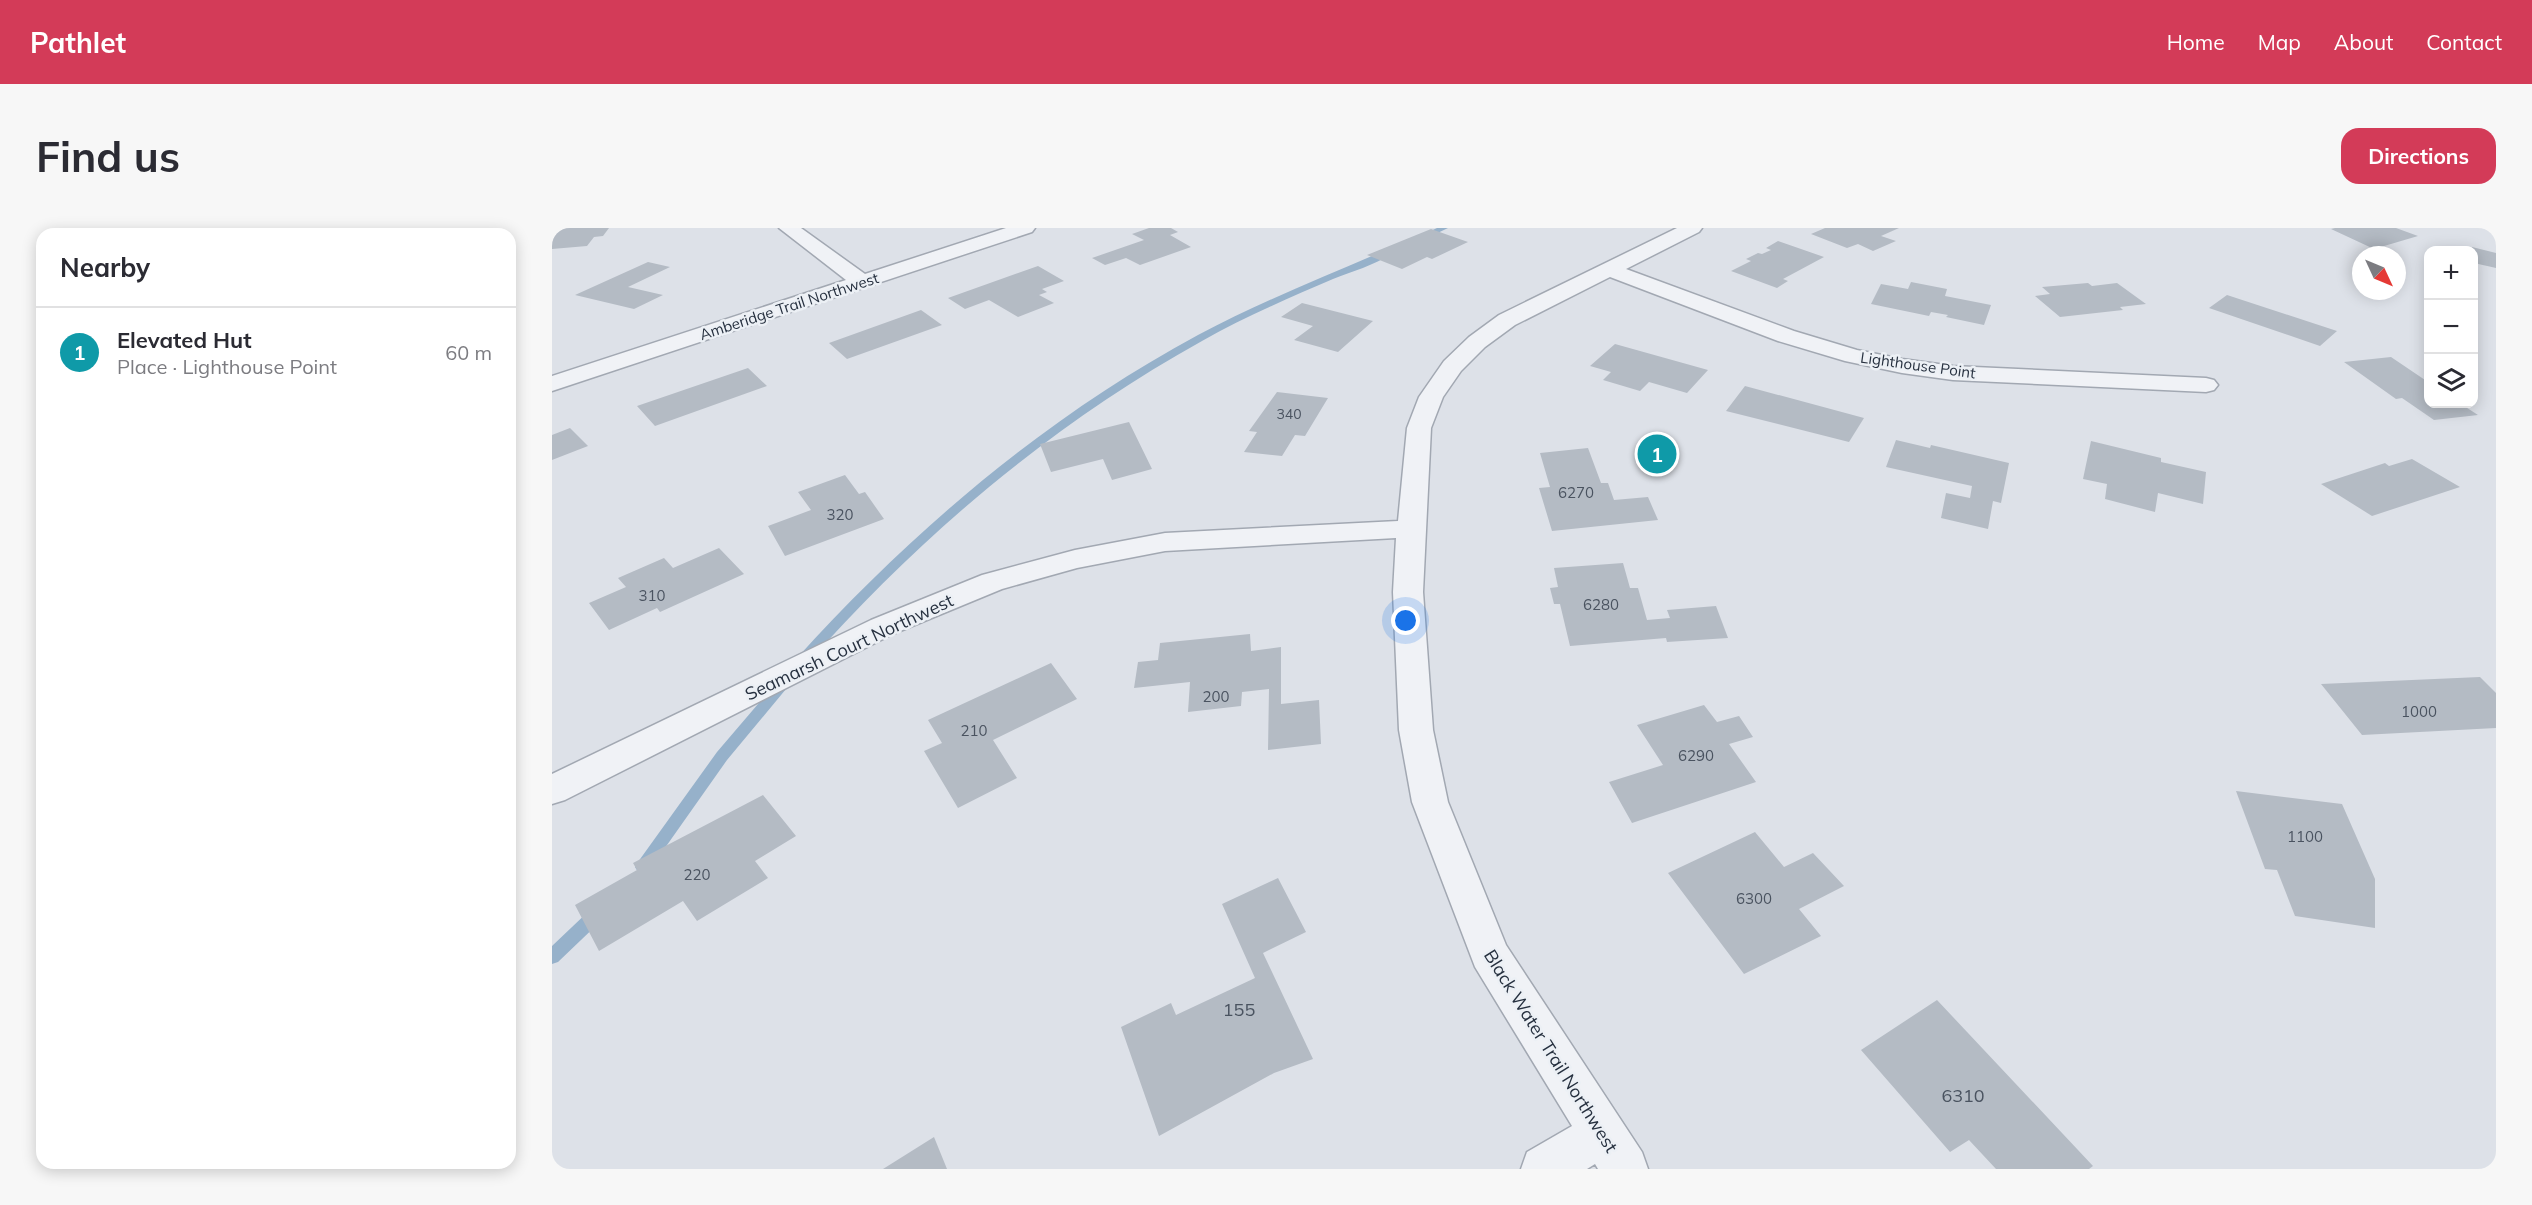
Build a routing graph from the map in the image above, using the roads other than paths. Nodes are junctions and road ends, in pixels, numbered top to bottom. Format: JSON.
{"nodes":[{"id":1,"x":789,"y":228,"type":"edge"},
{"id":2,"x":1025,"y":228,"type":"edge"},
{"id":3,"x":1692,"y":228,"type":"edge"},
{"id":4,"x":1608,"y":269,"type":"junction"},
{"id":5,"x":862,"y":282,"type":"junction"},
{"id":6,"x":552,"y":384,"type":"edge"},
{"id":7,"x":2206,"y":386,"type":"dead end"},
{"id":8,"x":1411,"y":529,"type":"junction"},
{"id":9,"x":552,"y":790,"type":"edge"},
{"id":10,"x":1613,"y":1151,"type":"edge"},
{"id":11,"x":1544,"y":1169,"type":"edge"}],
"edges":[{"from":1,"to":5,"type":"street"},
{"from":2,"to":5,"type":"street","name":"Amberidge Trail Northwest"},
{"from":3,"to":4,"type":"street","name":"Black Water Trail Northwest"},
{"from":4,"to":7,"type":"street","name":"Lighthouse Point"},
{"from":4,"to":8,"type":"street","name":"Black Water Trail Northwest"},
{"from":5,"to":6,"type":"street","name":"Amberidge Trail Northwest"},
{"from":8,"to":9,"type":"street","name":"Seamarsh Court Northwest"},
{"from":8,"to":10,"type":"street","name":"Black Water Trail Northwest"},
{"from":10,"to":11,"type":"street"}]}
